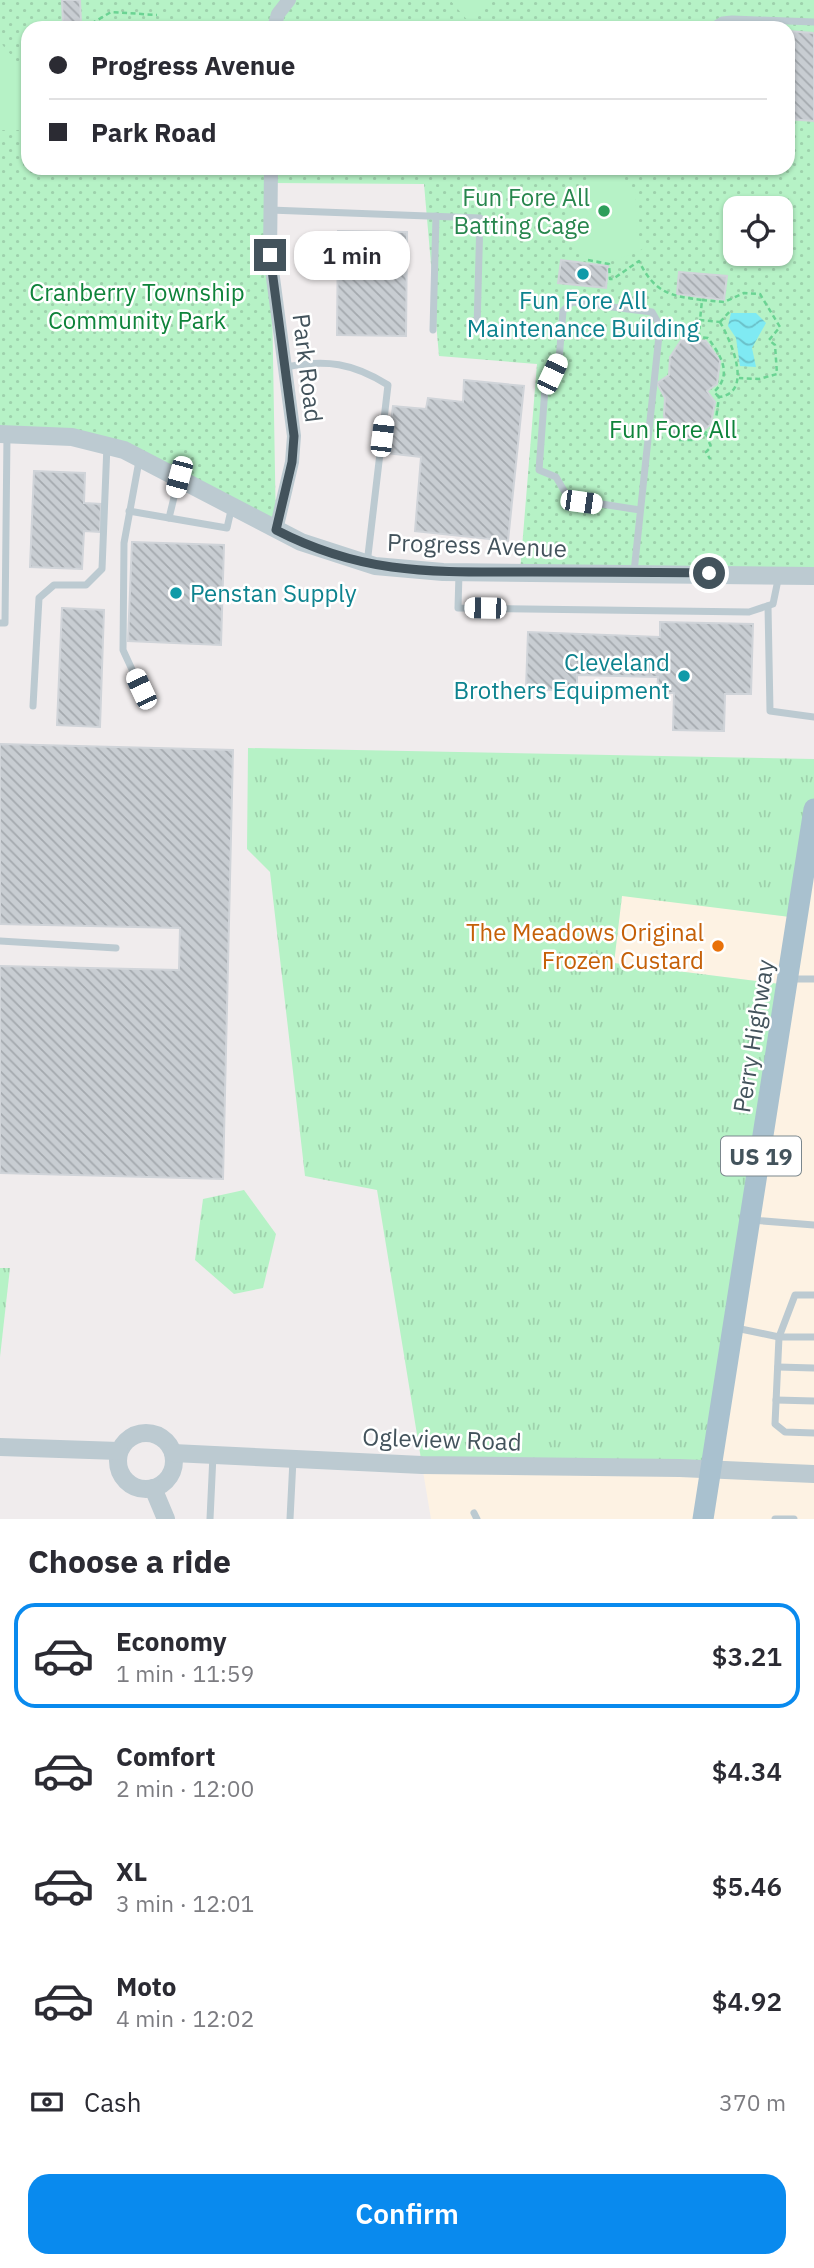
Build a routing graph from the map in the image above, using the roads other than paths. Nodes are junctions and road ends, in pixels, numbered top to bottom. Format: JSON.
{"nodes":[{"id":1,"x":289,"y":0,"type":"edge"},
{"id":2,"x":276,"y":21,"type":"edge"},
{"id":3,"x":720,"y":21,"type":"edge"},
{"id":4,"x":787,"y":21,"type":"edge"},
{"id":5,"x":795,"y":21,"type":"edge"},
{"id":6,"x":814,"y":22,"type":"edge"},
{"id":7,"x":271,"y":175,"type":"edge"},
{"id":8,"x":270,"y":210,"type":"junction"},
{"id":9,"x":436,"y":216,"type":"junction"},
{"id":10,"x":477,"y":328,"type":"dead end"},
{"id":11,"x":433,"y":330,"type":"dead end"},
{"id":12,"x":286,"y":367,"type":"junction"},
{"id":13,"x":4,"y":434,"type":"edge"},
{"id":14,"x":107,"y":445,"type":"junction"},
{"id":15,"x":140,"y":456,"type":"junction"},
{"id":16,"x":179,"y":477,"type":"junction"},
{"id":17,"x":232,"y":505,"type":"junction"},
{"id":18,"x":640,"y":510,"type":"junction"},
{"id":19,"x":129,"y":511,"type":"junction"},
{"id":20,"x":169,"y":518,"type":"junction"},
{"id":21,"x":276,"y":530,"type":"junction"},
{"id":22,"x":367,"y":564,"type":"junction"},
{"id":23,"x":459,"y":572,"type":"junction"},
{"id":24,"x":634,"y":572,"type":"junction"},
{"id":25,"x":779,"y":574,"type":"junction"},
{"id":26,"x":814,"y":576,"type":"edge"},
{"id":27,"x":768,"y":606,"type":"junction"},
{"id":28,"x":0,"y":623,"type":"edge"},
{"id":29,"x":141,"y":689,"type":"dead end"},
{"id":30,"x":33,"y":706,"type":"dead end"},
{"id":31,"x":814,"y":717,"type":"edge"},
{"id":32,"x":814,"y":809,"type":"edge"},
{"id":33,"x":811,"y":847,"type":"edge"},
{"id":34,"x":0,"y":941,"type":"edge"},
{"id":35,"x":116,"y":948,"type":"dead end"},
{"id":36,"x":789,"y":978,"type":"junction"},
{"id":37,"x":814,"y":979,"type":"edge"},
{"id":38,"x":750,"y":1220,"type":"junction"},
{"id":39,"x":814,"y":1224,"type":"edge"},
{"id":40,"x":814,"y":1296,"type":"edge"},
{"id":41,"x":732,"y":1327,"type":"junction"},
{"id":42,"x":779,"y":1336,"type":"junction"},
{"id":43,"x":814,"y":1337,"type":"edge"},
{"id":44,"x":778,"y":1367,"type":"junction"},
{"id":45,"x":814,"y":1368,"type":"edge"},
{"id":46,"x":776,"y":1400,"type":"junction"},
{"id":47,"x":814,"y":1401,"type":"edge"},
{"id":48,"x":814,"y":1433,"type":"edge"},
{"id":49,"x":0,"y":1447,"type":"edge"},
{"id":50,"x":119,"y":1451,"type":"junction"},
{"id":51,"x":173,"y":1453,"type":"junction"},
{"id":52,"x":213,"y":1454,"type":"junction"},
{"id":53,"x":293,"y":1457,"type":"junction"},
{"id":54,"x":709,"y":1470,"type":"junction"},
{"id":55,"x":814,"y":1474,"type":"edge"},
{"id":56,"x":153,"y":1488,"type":"junction"},
{"id":57,"x":166,"y":1519,"type":"edge"},
{"id":58,"x":210,"y":1519,"type":"edge"},
{"id":59,"x":290,"y":1519,"type":"edge"},
{"id":60,"x":703,"y":1519,"type":"edge"},
{"id":61,"x":775,"y":1519,"type":"edge"},
{"id":62,"x":794,"y":1519,"type":"edge"}],
"edges":[{"from":1,"to":2,"type":"street"},
{"from":3,"to":4,"type":"lane"},
{"from":5,"to":6,"type":"lane"},
{"from":7,"to":8,"type":"street","name":"Park Road"},
{"from":8,"to":9,"type":"lane"},
{"from":8,"to":12,"type":"street","name":"Park Road"},
{"from":9,"to":10,"type":"lane"},
{"from":9,"to":11,"type":"lane"},
{"from":12,"to":21,"type":"street","name":"Park Road"},
{"from":12,"to":22,"type":"lane"},
{"from":13,"to":14,"type":"street","name":"Progress Avenue"},
{"from":13,"to":28,"type":"lane"},
{"from":14,"to":15,"type":"street","name":"Progress Avenue"},
{"from":14,"to":30,"type":"lane"},
{"from":15,"to":16,"type":"street","name":"Progress Avenue"},
{"from":15,"to":19,"type":"lane"},
{"from":16,"to":17,"type":"street","name":"Progress Avenue"},
{"from":16,"to":20,"type":"lane"},
{"from":17,"to":20,"type":"lane"},
{"from":17,"to":21,"type":"street","name":"Progress Avenue"},
{"from":18,"to":18,"type":"lane"},
{"from":18,"to":24,"type":"lane"},
{"from":19,"to":20,"type":"lane"},
{"from":19,"to":29,"type":"lane"},
{"from":21,"to":22,"type":"street","name":"Progress Avenue"},
{"from":22,"to":23,"type":"street","name":"Progress Avenue"},
{"from":23,"to":24,"type":"street","name":"Progress Avenue"},
{"from":23,"to":27,"type":"lane"},
{"from":24,"to":25,"type":"street","name":"Progress Avenue"},
{"from":25,"to":26,"type":"street","name":"Progress Avenue"},
{"from":25,"to":27,"type":"lane"},
{"from":27,"to":31,"type":"lane"},
{"from":32,"to":33,"type":"main road","name":"Perry Highway","number":"US 19"},
{"from":33,"to":36,"type":"main road","name":"Perry Highway","number":"US 19"},
{"from":34,"to":35,"type":"lane"},
{"from":36,"to":37,"type":"lane"},
{"from":36,"to":38,"type":"main road","name":"Perry Highway","number":"US 19"},
{"from":38,"to":39,"type":"lane"},
{"from":38,"to":41,"type":"main road","name":"Perry Highway","number":"US 19"},
{"from":40,"to":42,"type":"lane"},
{"from":41,"to":42,"type":"lane"},
{"from":41,"to":54,"type":"main road","name":"Perry Highway","number":"US 19"},
{"from":42,"to":43,"type":"lane"},
{"from":42,"to":44,"type":"lane"},
{"from":44,"to":45,"type":"lane"},
{"from":44,"to":46,"type":"lane"},
{"from":46,"to":47,"type":"lane"},
{"from":46,"to":48,"type":"lane"},
{"from":49,"to":50,"type":"street"},
{"from":50,"to":51,"type":"street"},
{"from":50,"to":56,"type":"street"},
{"from":51,"to":52,"type":"street","name":"Ogleview Road"},
{"from":51,"to":56,"type":"street"},
{"from":52,"to":53,"type":"street","name":"Ogleview Road"},
{"from":52,"to":58,"type":"lane"},
{"from":53,"to":54,"type":"street","name":"Ogleview Road"},
{"from":53,"to":59,"type":"lane"},
{"from":54,"to":55,"type":"street","name":"Ogleview Road"},
{"from":54,"to":60,"type":"main road","name":"Perry Highway","number":"US 19"},
{"from":56,"to":57,"type":"street"},
{"from":61,"to":62,"type":"lane"}]}
